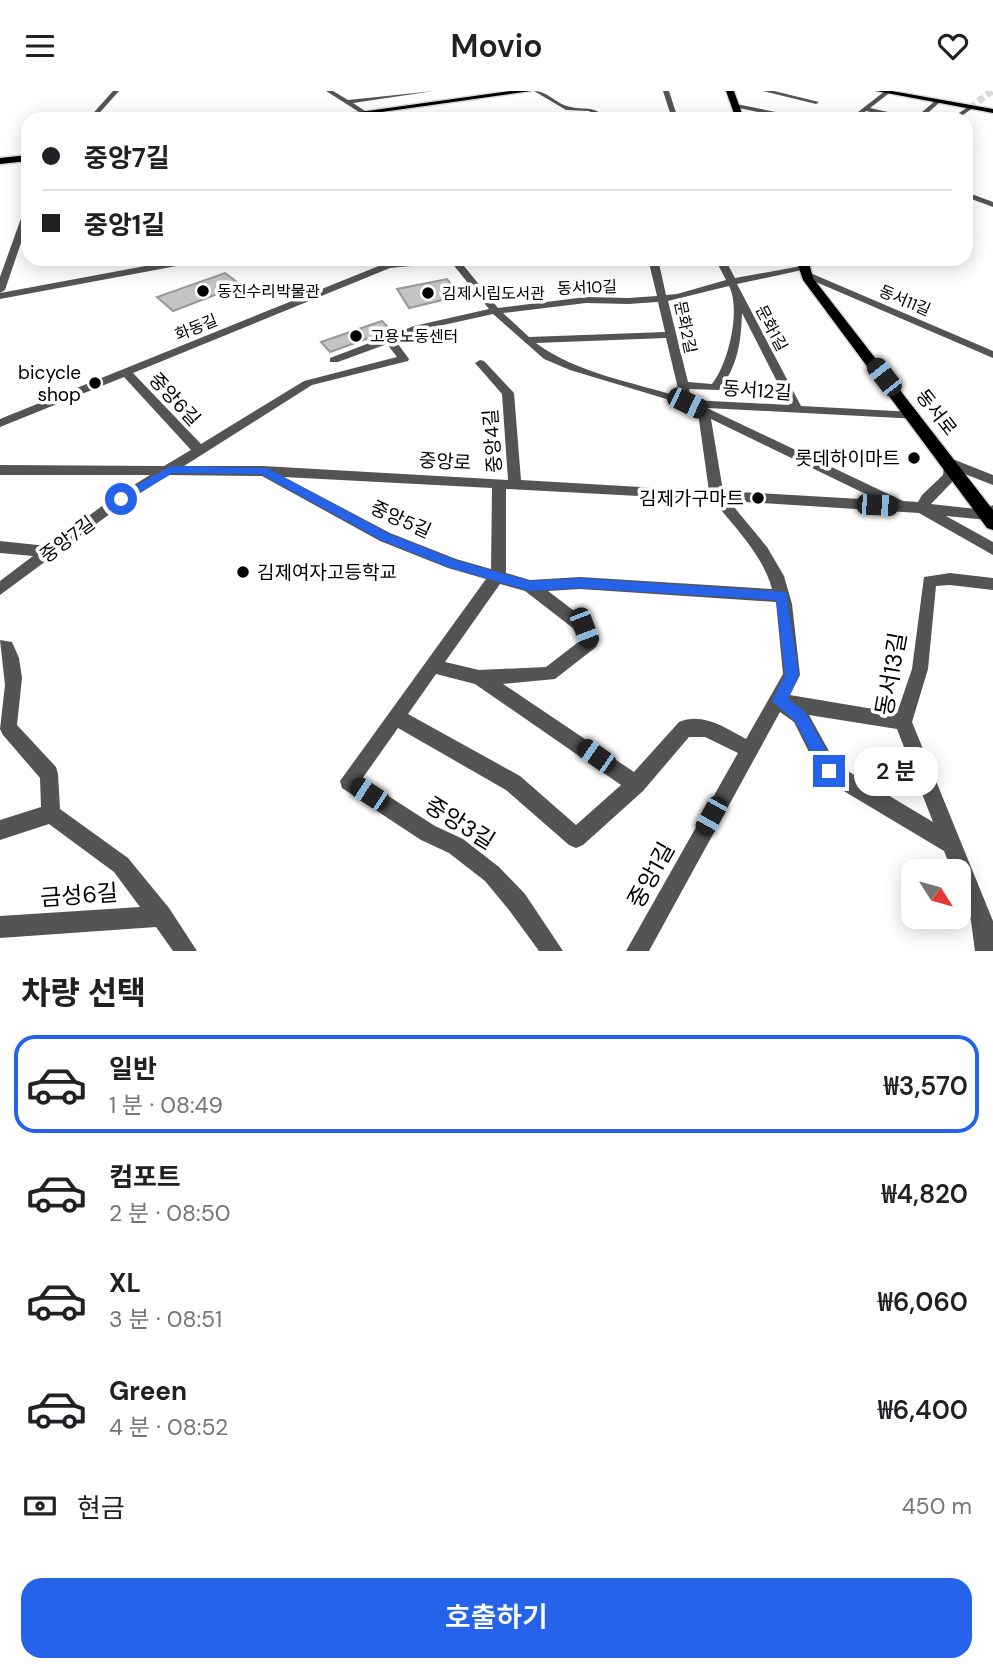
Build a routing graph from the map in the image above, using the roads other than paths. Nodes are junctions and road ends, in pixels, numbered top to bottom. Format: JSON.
{"nodes":[{"id":1,"x":116,"y":91,"type":"edge"},
{"id":2,"x":431,"y":91,"type":"edge"},
{"id":3,"x":527,"y":91,"type":"edge"},
{"id":4,"x":537,"y":91,"type":"edge"},
{"id":5,"x":666,"y":91,"type":"edge"},
{"id":6,"x":730,"y":91,"type":"edge"},
{"id":7,"x":766,"y":91,"type":"edge"},
{"id":8,"x":885,"y":91,"type":"edge"},
{"id":9,"x":332,"y":92,"type":"edge"},
{"id":10,"x":343,"y":92,"type":"edge"},
{"id":11,"x":348,"y":101,"type":"junction"},
{"id":12,"x":937,"y":102,"type":"junction"},
{"id":13,"x":736,"y":106,"type":"junction"},
{"id":14,"x":808,"y":107,"type":"dead end"},
{"id":15,"x":970,"y":108,"type":"junction"},
{"id":16,"x":865,"y":109,"type":"junction"},
{"id":17,"x":993,"y":111,"type":"edge"},
{"id":18,"x":97,"y":112,"type":"edge"},
{"id":19,"x":365,"y":112,"type":"joint"},
{"id":20,"x":594,"y":112,"type":"edge"},
{"id":21,"x":673,"y":112,"type":"edge"},
{"id":22,"x":738,"y":112,"type":"edge"},
{"id":23,"x":767,"y":112,"type":"edge"},
{"id":24,"x":861,"y":112,"type":"edge"},
{"id":25,"x":876,"y":112,"type":"edge"},
{"id":26,"x":922,"y":112,"type":"edge"},
{"id":27,"x":964,"y":112,"type":"edge"},
{"id":28,"x":21,"y":158,"type":"edge"},
{"id":29,"x":0,"y":161,"type":"edge"},
{"id":30,"x":973,"y":197,"type":"edge"},
{"id":31,"x":993,"y":205,"type":"edge"},
{"id":32,"x":21,"y":230,"type":"edge"},
{"id":33,"x":161,"y":266,"type":"edge"},
{"id":34,"x":376,"y":266,"type":"edge"},
{"id":35,"x":461,"y":266,"type":"edge"},
{"id":36,"x":655,"y":266,"type":"edge"},
{"id":37,"x":723,"y":266,"type":"edge"},
{"id":38,"x":803,"y":267,"type":"edge"},
{"id":39,"x":731,"y":282,"type":"junction"},
{"id":40,"x":0,"y":290,"type":"edge"},
{"id":41,"x":0,"y":296,"type":"edge"},
{"id":42,"x":663,"y":298,"type":"junction"},
{"id":43,"x":738,"y":299,"type":"junction"},
{"id":44,"x":495,"y":311,"type":"junction"},
{"id":45,"x":671,"y":334,"type":"junction"},
{"id":46,"x":388,"y":338,"type":"junction"},
{"id":47,"x":526,"y":340,"type":"junction"},
{"id":48,"x":993,"y":355,"type":"edge"},
{"id":49,"x":334,"y":360,"type":"dead end"},
{"id":50,"x":481,"y":363,"type":"dead end"},
{"id":51,"x":126,"y":372,"type":"junction"},
{"id":52,"x":682,"y":385,"type":"junction"},
{"id":53,"x":687,"y":403,"type":"junction"},
{"id":54,"x":797,"y":410,"type":"junction"},
{"id":55,"x":704,"y":411,"type":"junction"},
{"id":56,"x":914,"y":417,"type":"junction"},
{"id":57,"x":0,"y":423,"type":"edge"},
{"id":58,"x":199,"y":450,"type":"junction"},
{"id":59,"x":950,"y":463,"type":"junction"},
{"id":60,"x":171,"y":469,"type":"junction"},
{"id":61,"x":0,"y":470,"type":"edge"},
{"id":62,"x":263,"y":471,"type":"junction"},
{"id":63,"x":993,"y":480,"type":"edge"},
{"id":64,"x":499,"y":484,"type":"junction"},
{"id":65,"x":515,"y":485,"type":"junction"},
{"id":66,"x":717,"y":496,"type":"junction"},
{"id":67,"x":904,"y":506,"type":"junction"},
{"id":68,"x":922,"y":508,"type":"junction"},
{"id":69,"x":991,"y":516,"type":"edge"},
{"id":70,"x":0,"y":547,"type":"edge"},
{"id":71,"x":993,"y":549,"type":"edge"},
{"id":72,"x":48,"y":552,"type":"junction"},
{"id":73,"x":498,"y":575,"type":"junction"},
{"id":74,"x":993,"y":584,"type":"edge"},
{"id":75,"x":530,"y":586,"type":"junction"},
{"id":76,"x":0,"y":589,"type":"edge"},
{"id":77,"x":781,"y":596,"type":"junction"},
{"id":78,"x":0,"y":647,"type":"edge"},
{"id":79,"x":433,"y":666,"type":"junction"},
{"id":80,"x":479,"y":678,"type":"junction"},
{"id":81,"x":779,"y":701,"type":"junction"},
{"id":82,"x":396,"y":717,"type":"junction"},
{"id":83,"x":903,"y":722,"type":"junction"},
{"id":84,"x":748,"y":749,"type":"junction"},
{"id":85,"x":636,"y":784,"type":"junction"},
{"id":86,"x":51,"y":814,"type":"junction"},
{"id":87,"x":0,"y":830,"type":"edge"},
{"id":88,"x":951,"y":844,"type":"junction"},
{"id":89,"x":161,"y":916,"type":"junction"},
{"id":90,"x":0,"y":927,"type":"edge"},
{"id":91,"x":186,"y":951,"type":"edge"},
{"id":92,"x":552,"y":951,"type":"edge"},
{"id":93,"x":637,"y":951,"type":"edge"},
{"id":94,"x":986,"y":951,"type":"edge"}],
"edges":[{"from":1,"to":18,"type":"street"},
{"from":2,"to":11,"type":"street"},
{"from":3,"to":19,"type":"main road"},
{"from":4,"to":20,"type":"street"},
{"from":5,"to":21,"type":"street"},
{"from":6,"to":13,"type":"main road"},
{"from":7,"to":14,"type":"street"},
{"from":8,"to":12,"type":"main road"},
{"from":8,"to":16,"type":"street"},
{"from":9,"to":10,"type":"street"},
{"from":9,"to":11,"type":"street"},
{"from":11,"to":19,"type":"street"},
{"from":12,"to":15,"type":"main road"},
{"from":12,"to":26,"type":"street"},
{"from":13,"to":22,"type":"main road"},
{"from":13,"to":23,"type":"street"},
{"from":15,"to":17,"type":"main road"},
{"from":15,"to":27,"type":"street"},
{"from":16,"to":24,"type":"street"},
{"from":16,"to":25,"type":"street"},
{"from":28,"to":29,"type":"main road"},
{"from":30,"to":31,"type":"street"},
{"from":32,"to":40,"type":"street"},
{"from":33,"to":41,"type":"street"},
{"from":34,"to":51,"type":"street","name":"화동길"},
{"from":35,"to":44,"type":"street","name":"동서12길"},
{"from":36,"to":42,"type":"street","name":"문화2길"},
{"from":37,"to":39,"type":"street","name":"문화1길"},
{"from":38,"to":39,"type":"street","name":"동서10길"},
{"from":38,"to":48,"type":"street","name":"동서11길"},
{"from":38,"to":56,"type":"main road","name":"동서로"},
{"from":39,"to":42,"type":"street","name":"동서10길"},
{"from":39,"to":43,"type":"street","name":"문화1길"},
{"from":42,"to":44,"type":"street","name":"동서10길"},
{"from":42,"to":45,"type":"street","name":"문화2길"},
{"from":43,"to":52,"type":"street","name":"문화1길"},
{"from":43,"to":54,"type":"street","name":"문화1길"},
{"from":44,"to":46,"type":"street","name":"동서10길"},
{"from":44,"to":47,"type":"street","name":"동서12길"},
{"from":45,"to":47,"type":"street"},
{"from":45,"to":52,"type":"street","name":"문화2길"},
{"from":46,"to":49,"type":"street","name":"동서10길"},
{"from":46,"to":58,"type":"street"},
{"from":47,"to":53,"type":"street","name":"동서12길"},
{"from":50,"to":65,"type":"street","name":"중앙4길"},
{"from":51,"to":57,"type":"street","name":"화동길"},
{"from":51,"to":58,"type":"street","name":"중앙6길"},
{"from":52,"to":53,"type":"street","name":"문화2길"},
{"from":53,"to":54,"type":"street","name":"동서12길"},
{"from":53,"to":55,"type":"street","name":"중앙로"},
{"from":54,"to":56,"type":"street","name":"동서12길"},
{"from":55,"to":66,"type":"street"},
{"from":55,"to":67,"type":"street","name":"중앙로"},
{"from":56,"to":59,"type":"main road","name":"동서로"},
{"from":58,"to":60,"type":"street"},
{"from":59,"to":63,"type":"street"},
{"from":59,"to":68,"type":"street"},
{"from":59,"to":69,"type":"main road","name":"동서로"},
{"from":60,"to":61,"type":"street","name":"중앙로"},
{"from":60,"to":62,"type":"street","name":"중앙로"},
{"from":60,"to":72,"type":"street","name":"중앙7길"},
{"from":62,"to":64,"type":"street","name":"중앙로"},
{"from":62,"to":73,"type":"street","name":"중앙5길"},
{"from":64,"to":65,"type":"street","name":"중앙로"},
{"from":64,"to":73,"type":"street"},
{"from":65,"to":66,"type":"street","name":"중앙로"},
{"from":66,"to":67,"type":"street","name":"중앙로"},
{"from":66,"to":77,"type":"street","name":"중앙1길"},
{"from":67,"to":68,"type":"street","name":"중앙로"},
{"from":68,"to":69,"type":"street","name":"중앙로"},
{"from":68,"to":71,"type":"street"},
{"from":70,"to":72,"type":"street"},
{"from":72,"to":76,"type":"street","name":"중앙7길"},
{"from":73,"to":75,"type":"street","name":"중앙5길"},
{"from":73,"to":79,"type":"street","name":"중앙3길"},
{"from":74,"to":83,"type":"street","name":"동서13길"},
{"from":75,"to":77,"type":"street","name":"중앙5길"},
{"from":75,"to":80,"type":"street","name":"중앙5길"},
{"from":77,"to":81,"type":"street","name":"중앙1길"},
{"from":78,"to":86,"type":"street"},
{"from":79,"to":80,"type":"street"},
{"from":79,"to":82,"type":"street","name":"중앙3길"},
{"from":80,"to":85,"type":"street"},
{"from":81,"to":83,"type":"street"},
{"from":81,"to":84,"type":"street","name":"중앙1길"},
{"from":81,"to":88,"type":"street"},
{"from":82,"to":85,"type":"street"},
{"from":82,"to":92,"type":"street","name":"중앙3길"},
{"from":83,"to":88,"type":"street","name":"동서13길"},
{"from":84,"to":85,"type":"street"},
{"from":84,"to":93,"type":"street","name":"중앙1길"},
{"from":86,"to":87,"type":"street"},
{"from":86,"to":89,"type":"street","name":"금성6길"},
{"from":88,"to":94,"type":"street","name":"동서13길"},
{"from":89,"to":90,"type":"street","name":"금성6길"},
{"from":89,"to":91,"type":"street","name":"금성6길"}]}
